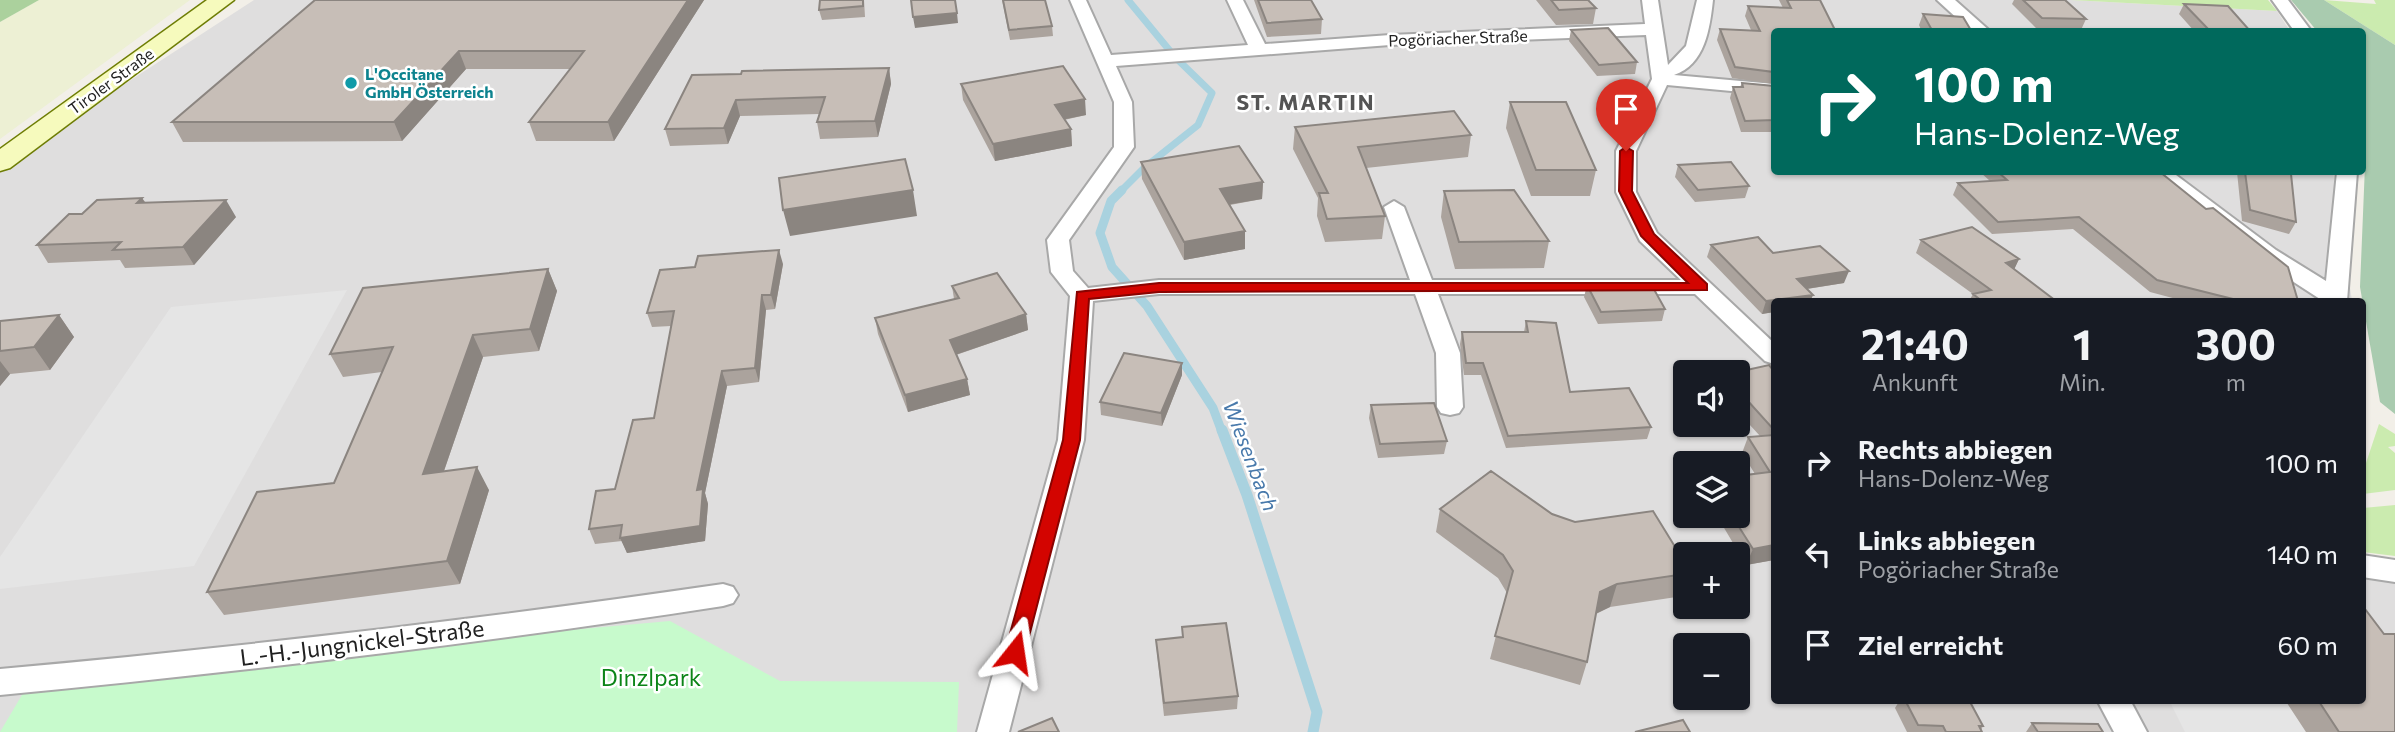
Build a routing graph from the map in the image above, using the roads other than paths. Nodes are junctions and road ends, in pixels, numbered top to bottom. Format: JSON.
{"nodes":[{"id":1,"x":222,"y":0,"type":"edge"},
{"id":2,"x":1078,"y":0,"type":"edge"},
{"id":3,"x":1235,"y":0,"type":"edge"},
{"id":4,"x":1650,"y":0,"type":"edge"},
{"id":5,"x":1705,"y":0,"type":"edge"},
{"id":6,"x":1945,"y":0,"type":"edge"},
{"id":7,"x":2280,"y":0,"type":"edge"},
{"id":8,"x":1978,"y":28,"type":"edge"},
{"id":9,"x":2301,"y":28,"type":"edge"},
{"id":10,"x":1656,"y":29,"type":"junction"},
{"id":11,"x":1260,"y":51,"type":"junction"},
{"id":12,"x":1106,"y":61,"type":"junction"},
{"id":13,"x":1661,"y":76,"type":"junction"},
{"id":14,"x":1771,"y":90,"type":"edge"},
{"id":15,"x":0,"y":162,"type":"edge"},
{"id":16,"x":2164,"y":175,"type":"edge"},
{"id":17,"x":2347,"y":175,"type":"edge"},
{"id":18,"x":1394,"y":207,"type":"dead end"},
{"id":19,"x":1424,"y":286,"type":"junction"},
{"id":20,"x":1702,"y":287,"type":"junction"},
{"id":21,"x":1082,"y":295,"type":"junction"},
{"id":22,"x":2332,"y":298,"type":"edge"},
{"id":23,"x":2334,"y":298,"type":"edge"},
{"id":24,"x":1771,"y":353,"type":"edge"},
{"id":25,"x":1451,"y":407,"type":"dead end"},
{"id":26,"x":2366,"y":567,"type":"edge"},
{"id":27,"x":2395,"y":571,"type":"edge"},
{"id":28,"x":723,"y":595,"type":"dead end"},
{"id":29,"x":0,"y":682,"type":"edge"},
{"id":30,"x":2115,"y":704,"type":"edge"},
{"id":31,"x":993,"y":732,"type":"edge"},
{"id":32,"x":2131,"y":732,"type":"edge"}],
"edges":[{"from":1,"to":15,"type":"main road","name":"Tiroler Straße"},
{"from":2,"to":12,"type":"street"},
{"from":3,"to":11,"type":"street"},
{"from":4,"to":10,"type":"street"},
{"from":5,"to":13,"type":"street"},
{"from":6,"to":8,"type":"street"},
{"from":7,"to":9,"type":"street"},
{"from":10,"to":11,"type":"street","name":"Pogöriacher Straße"},
{"from":10,"to":13,"type":"street"},
{"from":11,"to":12,"type":"street","name":"Pogöriacher Straße"},
{"from":12,"to":21,"type":"street"},
{"from":13,"to":14,"type":"street"},
{"from":13,"to":20,"type":"street"},
{"from":16,"to":22,"type":"street"},
{"from":17,"to":23,"type":"street"},
{"from":18,"to":19,"type":"street"},
{"from":19,"to":20,"type":"street"},
{"from":19,"to":21,"type":"street"},
{"from":19,"to":25,"type":"street"},
{"from":20,"to":24,"type":"street"},
{"from":21,"to":31,"type":"street"},
{"from":26,"to":27,"type":"street"},
{"from":28,"to":29,"type":"street","name":"L.-H.-Jungnickel-Straße"},
{"from":30,"to":32,"type":"street"}]}
